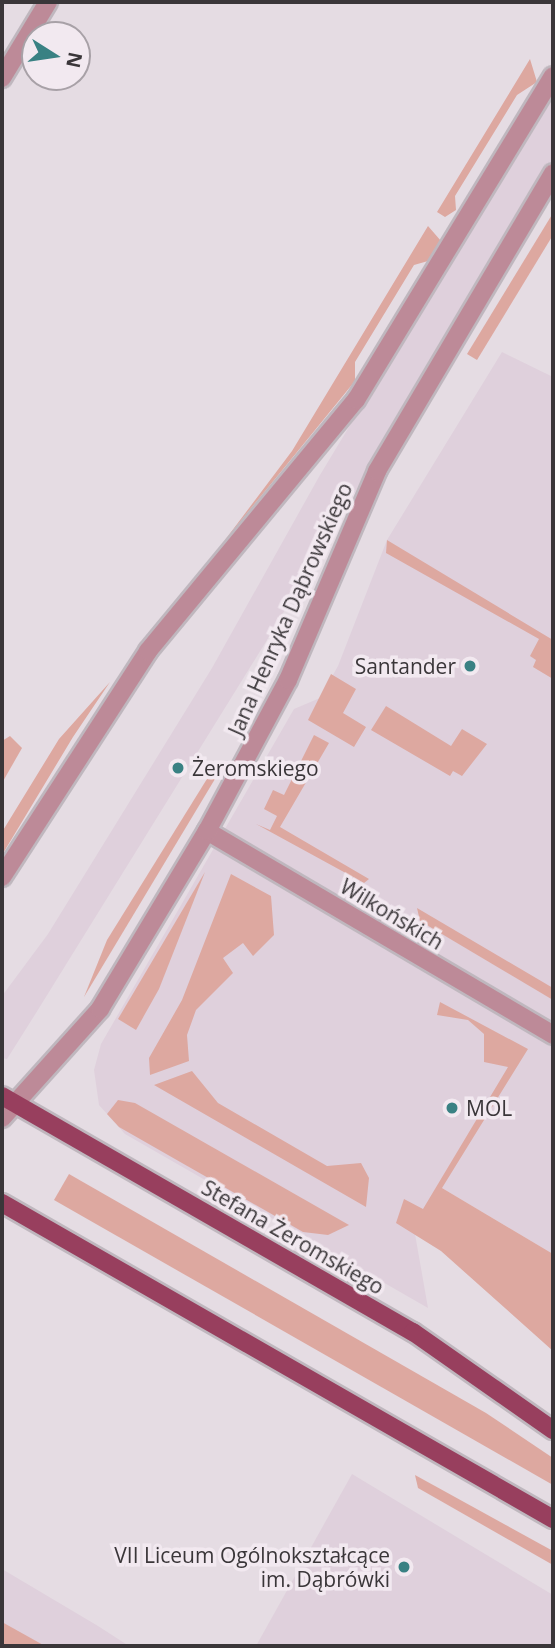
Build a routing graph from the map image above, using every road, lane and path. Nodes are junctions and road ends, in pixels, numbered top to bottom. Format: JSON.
{"nodes":[{"id":1,"x":48,"y":2,"type":"edge"},
{"id":2,"x":553,"y":76,"type":"edge"},
{"id":3,"x":2,"y":78,"type":"edge"},
{"id":4,"x":553,"y":173,"type":"edge"},
{"id":5,"x":208,"y":831,"type":"junction"},
{"id":6,"x":2,"y":877,"type":"edge"},
{"id":7,"x":553,"y":1035,"type":"edge"},
{"id":8,"x":8,"y":1100,"type":"edge"},
{"id":9,"x":2,"y":1118,"type":"edge"},
{"id":10,"x":2,"y":1203,"type":"edge"},
{"id":11,"x":553,"y":1430,"type":"edge"},
{"id":12,"x":553,"y":1518,"type":"edge"}],
"edges":[{"from":1,"to":3,"type":"street"},
{"from":2,"to":6,"type":"street"},
{"from":4,"to":5,"type":"street","name":"Jana Henryka Dąbrowskiego"},
{"from":5,"to":7,"type":"street","name":"Wilkońskich"},
{"from":5,"to":8,"type":"street","name":"Jana Henryka Dąbrowskiego"},
{"from":8,"to":9,"type":"street","name":"Jana Henryka Dąbrowskiego"},
{"from":8,"to":11,"type":"main road","name":"Stefana Żeromskiego"},
{"from":10,"to":12,"type":"main road"}]}
